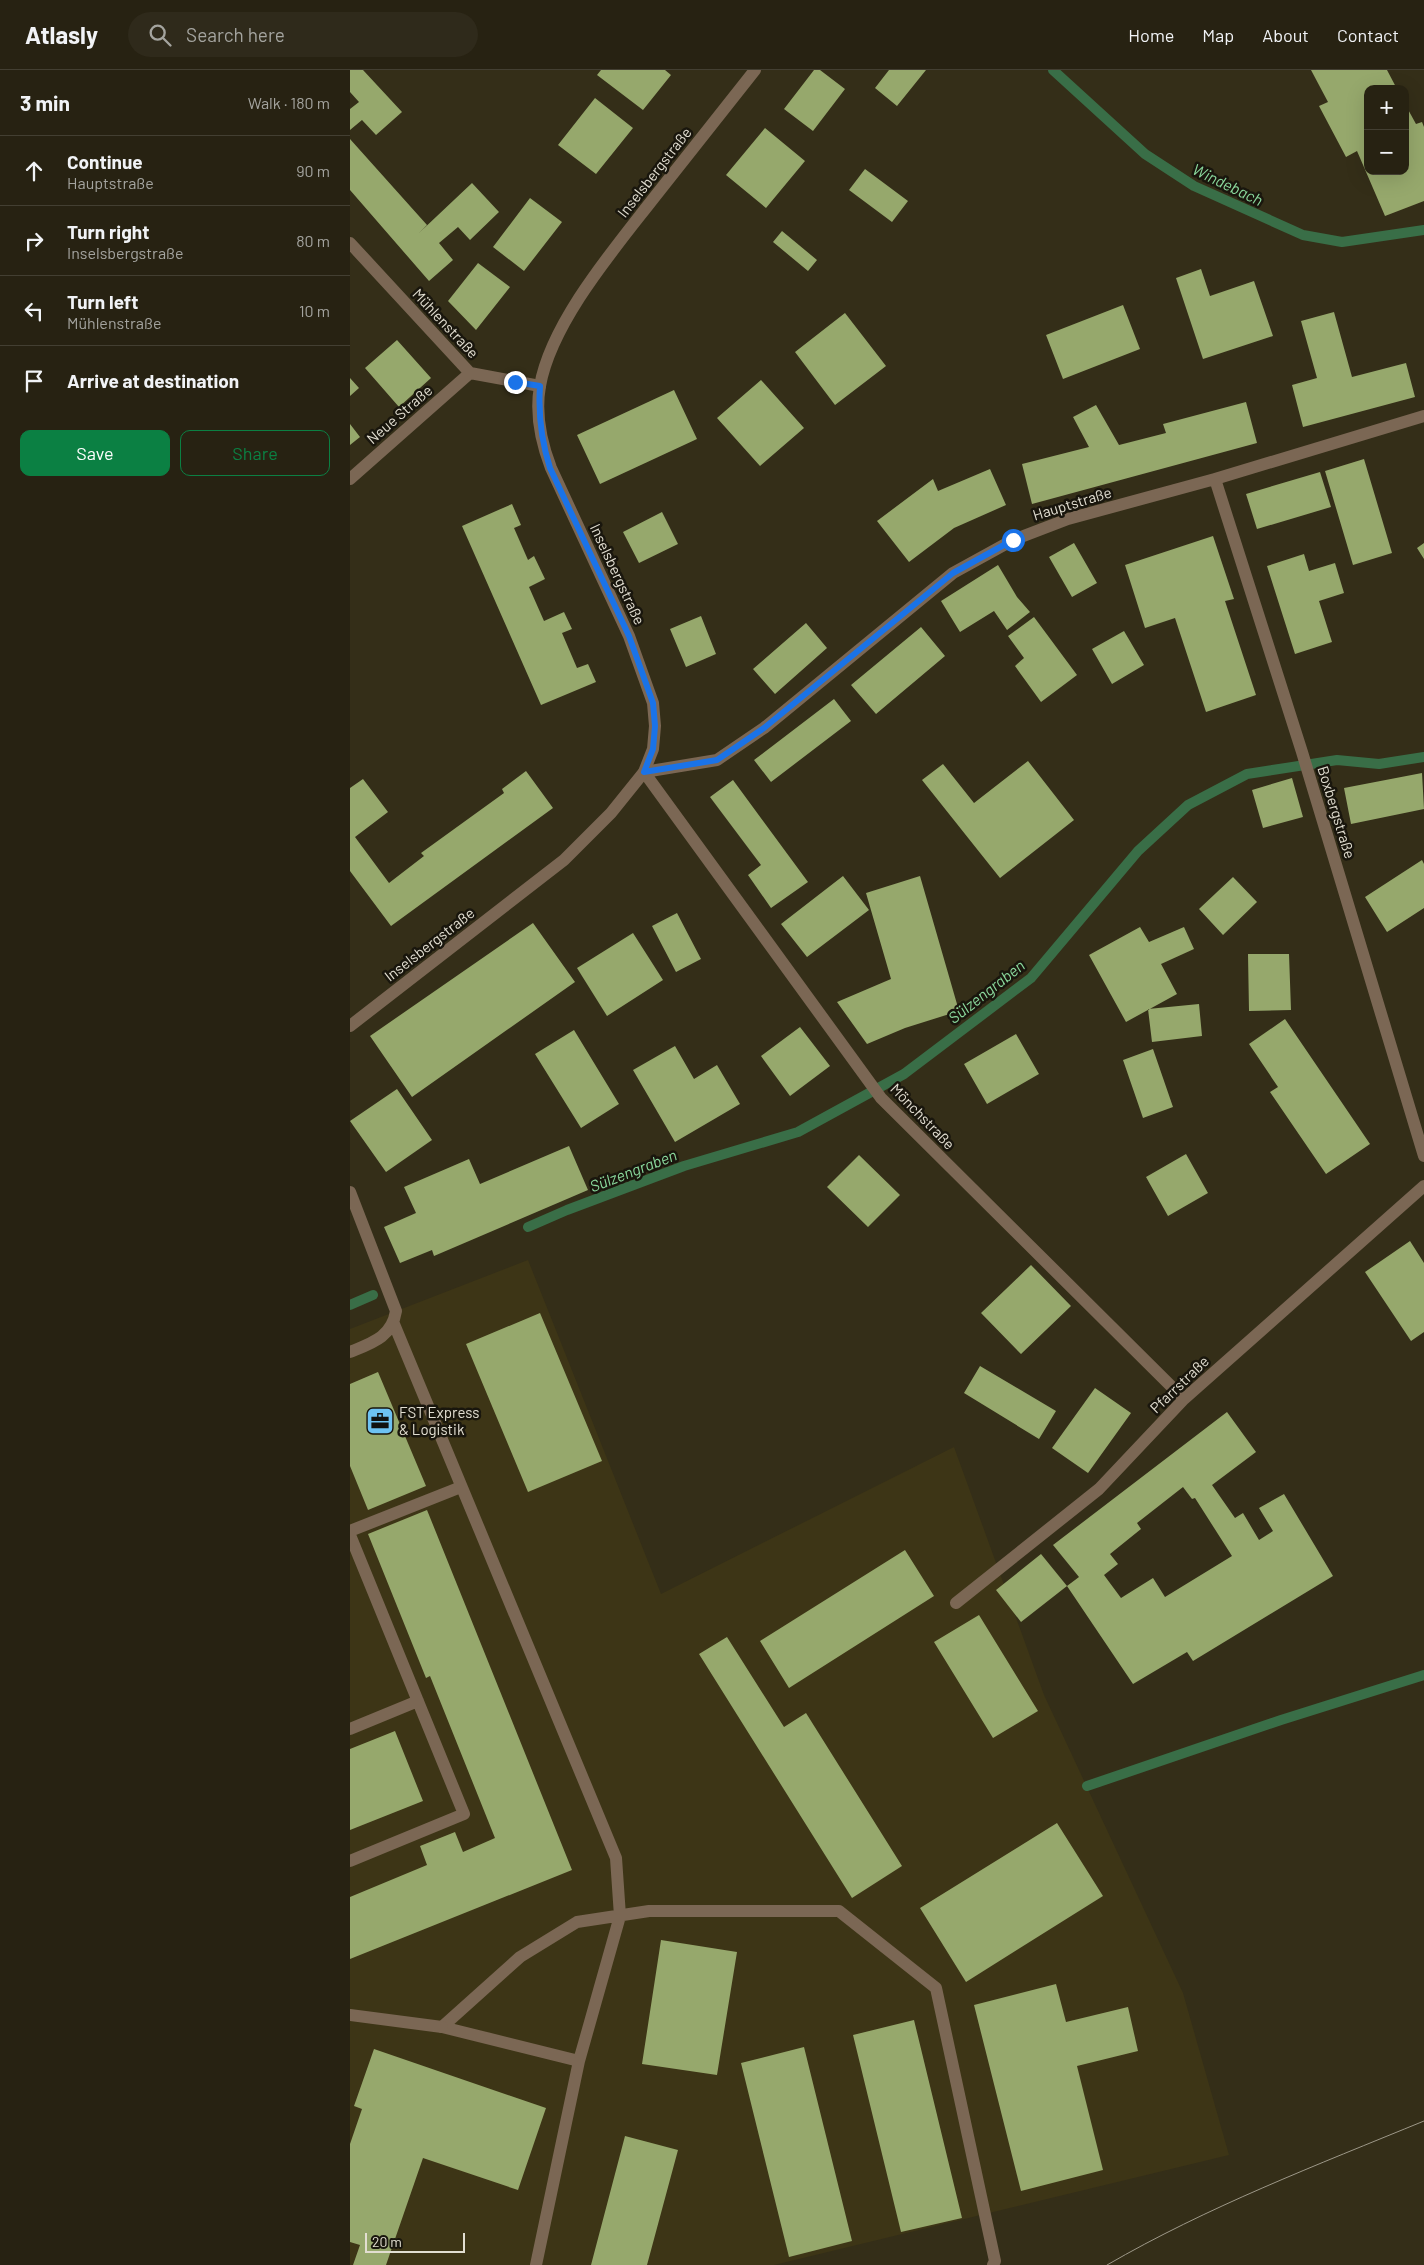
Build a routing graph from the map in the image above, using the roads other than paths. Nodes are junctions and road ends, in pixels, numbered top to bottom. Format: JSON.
{"nodes":[{"id":1,"x":755,"y":70,"type":"edge"},
{"id":2,"x":350,"y":242,"type":"edge"},
{"id":3,"x":470,"y":373,"type":"junction"},
{"id":4,"x":540,"y":386,"type":"junction"},
{"id":5,"x":1424,"y":416,"type":"edge"},
{"id":6,"x":350,"y":479,"type":"edge"},
{"id":7,"x":1215,"y":479,"type":"junction"},
{"id":8,"x":644,"y":772,"type":"junction"},
{"id":9,"x":350,"y":1026,"type":"edge"},
{"id":10,"x":1424,"y":1156,"type":"edge"},
{"id":11,"x":1424,"y":1186,"type":"edge"},
{"id":12,"x":350,"y":1192,"type":"edge"},
{"id":13,"x":394,"y":1324,"type":"junction"},
{"id":14,"x":350,"y":1352,"type":"edge"},
{"id":15,"x":1184,"y":1399,"type":"junction"},
{"id":16,"x":461,"y":1486,"type":"junction"},
{"id":17,"x":350,"y":1533,"type":"edge"},
{"id":18,"x":956,"y":1603,"type":"dead end"},
{"id":19,"x":418,"y":1701,"type":"junction"},
{"id":20,"x":350,"y":1729,"type":"edge"},
{"id":21,"x":350,"y":1861,"type":"edge"},
{"id":22,"x":620,"y":1916,"type":"junction"},
{"id":23,"x":350,"y":2015,"type":"edge"},
{"id":24,"x":442,"y":2026,"type":"junction"},
{"id":25,"x":579,"y":2061,"type":"junction"},
{"id":26,"x":536,"y":2265,"type":"edge"},
{"id":27,"x":993,"y":2265,"type":"edge"}],
"edges":[{"from":1,"to":4,"type":"street","name":"Inselsbergstraße"},
{"from":2,"to":3,"type":"street","name":"Mühlenstraße"},
{"from":3,"to":4,"type":"street","name":"Mühlenstraße"},
{"from":3,"to":6,"type":"street","name":"Neue Straße"},
{"from":4,"to":8,"type":"street","name":"Inselsbergstraße"},
{"from":5,"to":7,"type":"street","name":"Hauptstraße"},
{"from":7,"to":8,"type":"street","name":"Hauptstraße"},
{"from":7,"to":10,"type":"street","name":"Boxbergstraße"},
{"from":8,"to":9,"type":"street","name":"Inselsbergstraße"},
{"from":8,"to":15,"type":"street","name":"Mönchstraße"},
{"from":11,"to":15,"type":"street","name":"Pfarrstraße"},
{"from":12,"to":13,"type":"street"},
{"from":13,"to":14,"type":"street"},
{"from":13,"to":16,"type":"street"},
{"from":15,"to":18,"type":"street","name":"Pfarrstraße"},
{"from":16,"to":17,"type":"street"},
{"from":16,"to":22,"type":"street"},
{"from":17,"to":19,"type":"street"},
{"from":19,"to":20,"type":"street"},
{"from":19,"to":21,"type":"street"},
{"from":22,"to":24,"type":"street"},
{"from":22,"to":25,"type":"street"},
{"from":22,"to":27,"type":"street"},
{"from":23,"to":24,"type":"street"},
{"from":24,"to":25,"type":"street"},
{"from":25,"to":26,"type":"street"}]}
